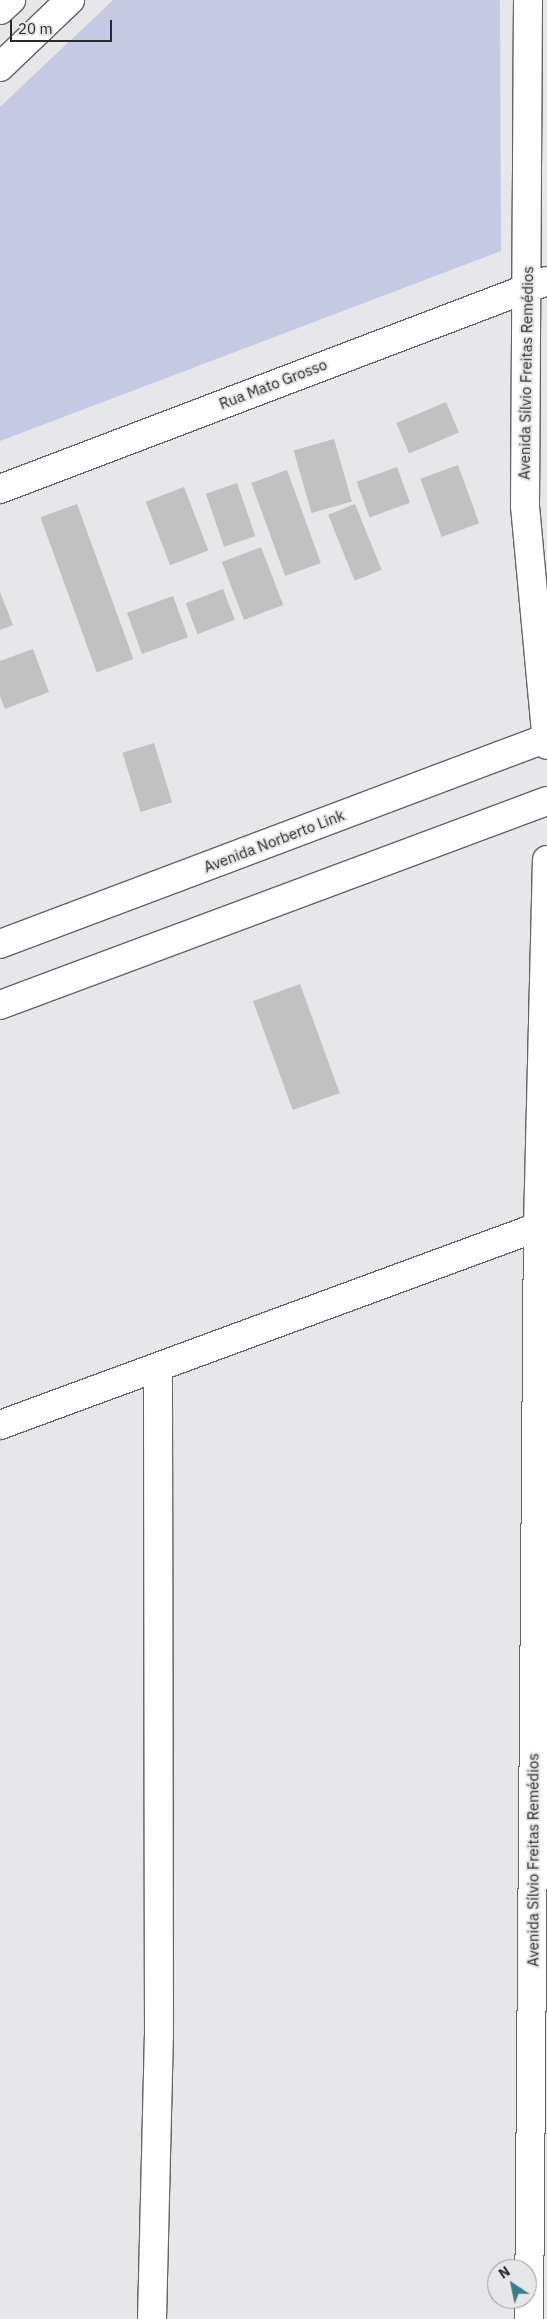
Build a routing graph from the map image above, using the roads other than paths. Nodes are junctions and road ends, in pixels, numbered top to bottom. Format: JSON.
{"nodes":[{"id":1,"x":11,"y":0,"type":"edge"},
{"id":2,"x":70,"y":0,"type":"edge"},
{"id":3,"x":528,"y":0,"type":"edge"},
{"id":4,"x":0,"y":10,"type":"edge"},
{"id":5,"x":0,"y":67,"type":"edge"},
{"id":6,"x":537,"y":284,"type":"edge"},
{"id":7,"x":0,"y":489,"type":"edge"},
{"id":8,"x":547,"y":738,"type":"edge"},
{"id":9,"x":547,"y":745,"type":"edge"},
{"id":10,"x":547,"y":801,"type":"edge"},
{"id":11,"x":547,"y":860,"type":"edge"},
{"id":12,"x":0,"y":944,"type":"edge"},
{"id":13,"x":0,"y":1005,"type":"edge"},
{"id":14,"x":538,"y":1227,"type":"junction"},
{"id":15,"x":158,"y":1368,"type":"junction"},
{"id":16,"x":0,"y":1425,"type":"edge"},
{"id":17,"x":152,"y":2319,"type":"edge"},
{"id":18,"x":529,"y":2319,"type":"edge"}],
"edges":[{"from":1,"to":4,"type":"street"},
{"from":2,"to":5,"type":"street"},
{"from":3,"to":6,"type":"street","name":"Avenida Sílvio Freitas Remédios"},
{"from":6,"to":7,"type":"street","name":"Rua Mato Grosso"},
{"from":6,"to":8,"type":"street","name":"Avenida Sílvio Freitas Remédios"},
{"from":8,"to":9,"type":"street","name":"Avenida Sílvio Freitas Remédios"},
{"from":8,"to":12,"type":"street","name":"Avenida Norberto Link"},
{"from":10,"to":13,"type":"street"},
{"from":11,"to":14,"type":"street","name":"Avenida Sílvio Freitas Remédios"},
{"from":14,"to":15,"type":"street"},
{"from":14,"to":18,"type":"street","name":"Avenida Sílvio Freitas Remédios"},
{"from":15,"to":16,"type":"street"},
{"from":15,"to":17,"type":"street"}]}
